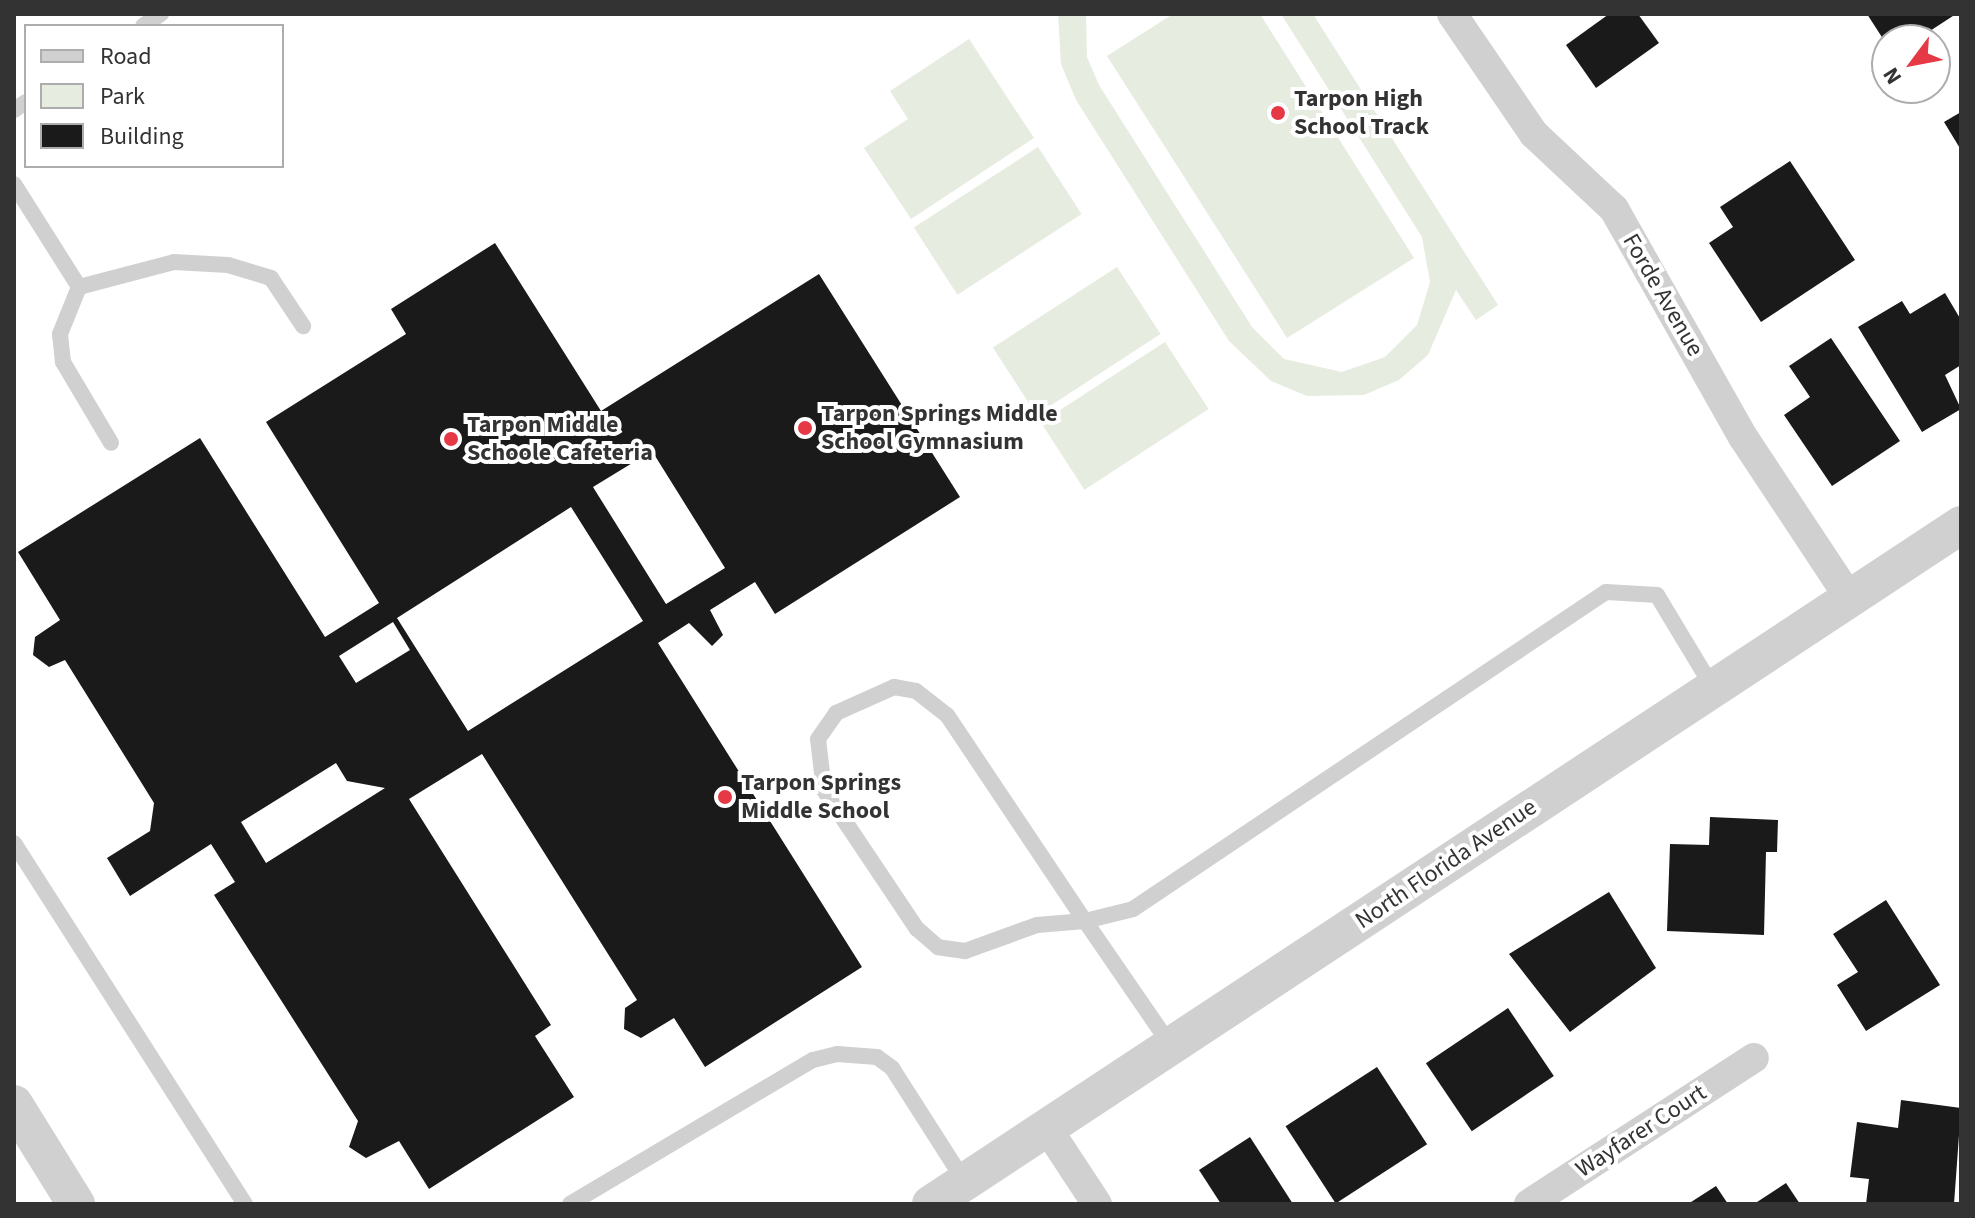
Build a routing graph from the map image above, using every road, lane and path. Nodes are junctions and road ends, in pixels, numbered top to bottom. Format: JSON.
{"nodes":[{"id":1,"x":1452,"y":14,"type":"edge"},
{"id":2,"x":14,"y":184,"type":"edge"},
{"id":3,"x":79,"y":287,"type":"junction"},
{"id":4,"x":303,"y":326,"type":"dead end"},
{"id":5,"x":111,"y":443,"type":"dead end"},
{"id":6,"x":1961,"y":525,"type":"edge"},
{"id":7,"x":1849,"y":597,"type":"junction"},
{"id":8,"x":1713,"y":688,"type":"junction"},
{"id":9,"x":14,"y":843,"type":"edge"},
{"id":10,"x":1085,"y":921,"type":"junction"},
{"id":11,"x":1171,"y":1047,"type":"junction"},
{"id":12,"x":1754,"y":1058,"type":"dead end"},
{"id":13,"x":14,"y":1104,"type":"edge"},
{"id":14,"x":1047,"y":1128,"type":"junction"},
{"id":15,"x":965,"y":1182,"type":"junction"},
{"id":16,"x":76,"y":1204,"type":"edge"},
{"id":17,"x":245,"y":1204,"type":"edge"},
{"id":18,"x":570,"y":1204,"type":"edge"},
{"id":19,"x":931,"y":1204,"type":"edge"},
{"id":20,"x":1097,"y":1204,"type":"edge"},
{"id":21,"x":1529,"y":1204,"type":"edge"}],
"edges":[{"from":1,"to":7,"type":"street","name":"Forde Avenue"},
{"from":2,"to":3,"type":"lane"},
{"from":3,"to":4,"type":"lane"},
{"from":3,"to":5,"type":"lane"},
{"from":6,"to":7,"type":"street","name":"North Florida Avenue"},
{"from":7,"to":8,"type":"street","name":"North Florida Avenue"},
{"from":8,"to":10,"type":"lane"},
{"from":8,"to":11,"type":"street","name":"North Florida Avenue"},
{"from":9,"to":17,"type":"lane"},
{"from":10,"to":10,"type":"lane"},
{"from":10,"to":11,"type":"lane"},
{"from":11,"to":14,"type":"street","name":"North Florida Avenue"},
{"from":12,"to":21,"type":"street","name":"Wayfarer Court"},
{"from":13,"to":16,"type":"street"},
{"from":14,"to":15,"type":"street","name":"North Florida Avenue"},
{"from":14,"to":20,"type":"street"},
{"from":15,"to":18,"type":"lane"},
{"from":15,"to":19,"type":"street","name":"North Florida Avenue"}]}
